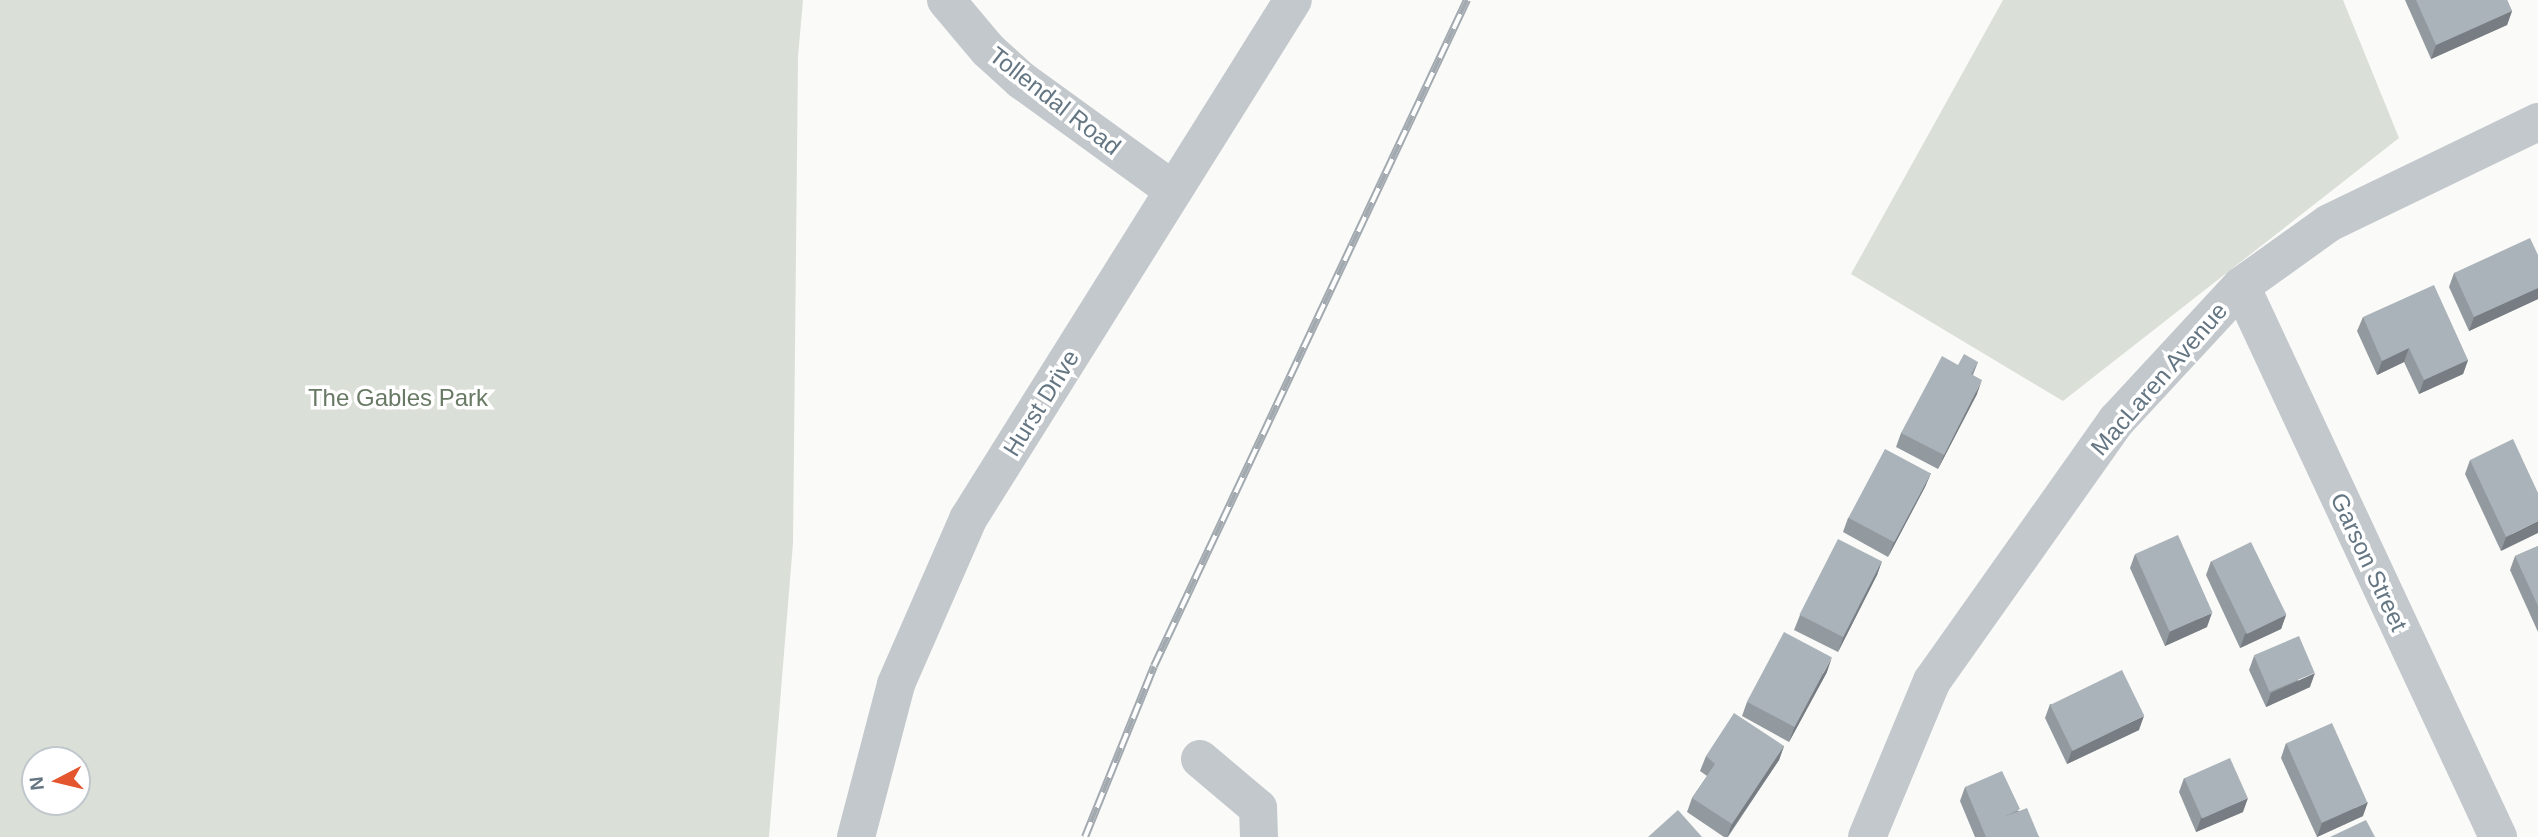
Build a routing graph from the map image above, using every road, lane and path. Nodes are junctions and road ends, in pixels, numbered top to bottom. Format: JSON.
{"nodes":[{"id":1,"x":946,"y":0,"type":"edge"},
{"id":2,"x":1293,"y":0,"type":"edge"},
{"id":3,"x":2538,"y":122,"type":"edge"},
{"id":4,"x":1174,"y":190,"type":"junction"},
{"id":5,"x":2241,"y":286,"type":"junction"},
{"id":6,"x":1200,"y":760,"type":"dead end"},
{"id":7,"x":856,"y":837,"type":"edge"},
{"id":8,"x":1259,"y":837,"type":"edge"},
{"id":9,"x":1867,"y":837,"type":"edge"},
{"id":10,"x":2498,"y":837,"type":"edge"}],
"edges":[{"from":1,"to":4,"type":"street","name":"Tollendal Road"},
{"from":2,"to":4,"type":"street","name":"Hurst Drive"},
{"from":3,"to":5,"type":"street","name":"MacLaren Avenue"},
{"from":4,"to":7,"type":"street","name":"Hurst Drive"},
{"from":5,"to":9,"type":"street","name":"MacLaren Avenue"},
{"from":5,"to":10,"type":"street","name":"Garson Street"},
{"from":6,"to":8,"type":"street"}]}
